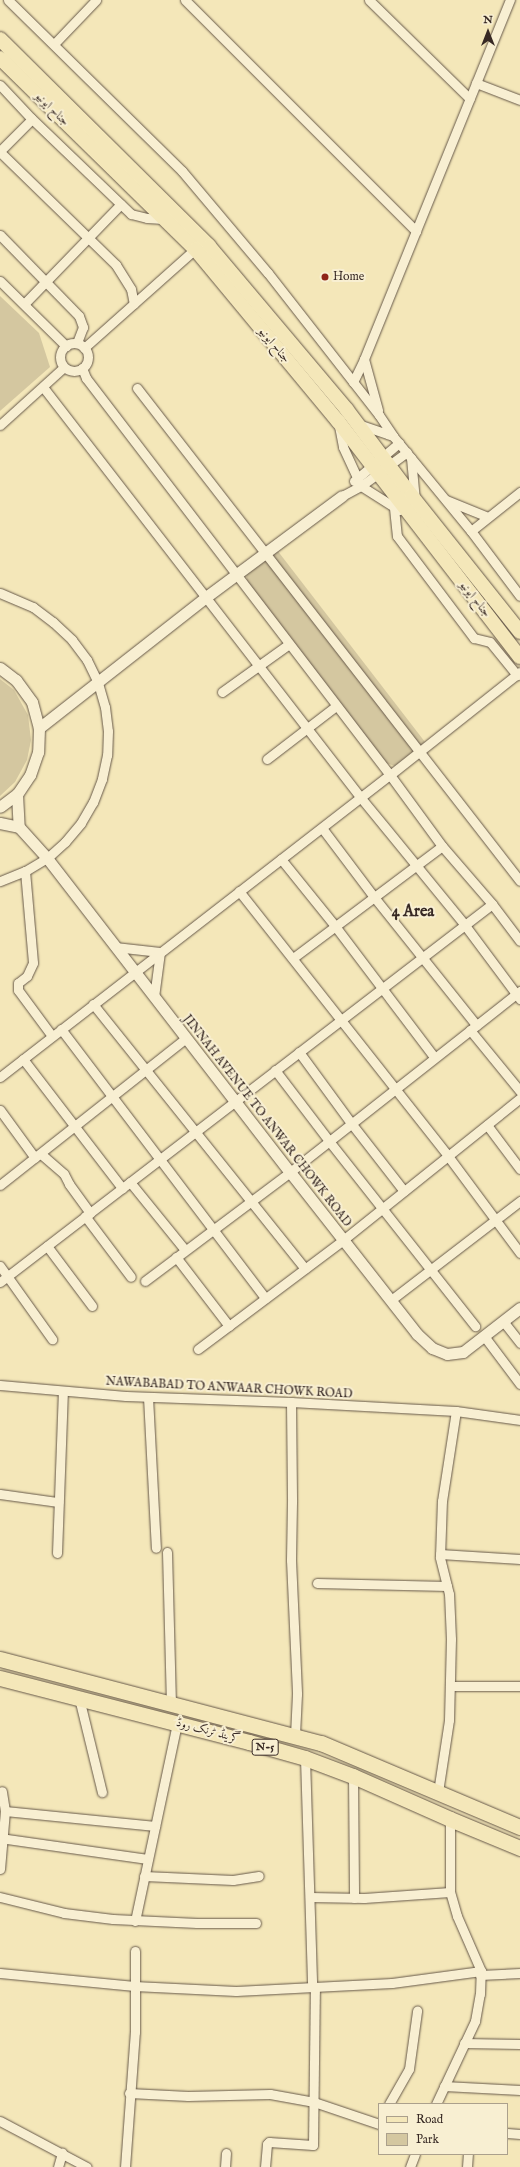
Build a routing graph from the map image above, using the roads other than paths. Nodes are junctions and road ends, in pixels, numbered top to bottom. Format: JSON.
{"nodes":[{"id":1,"x":8,"y":0,"type":"edge"},
{"id":2,"x":96,"y":0,"type":"edge"},
{"id":3,"x":184,"y":0,"type":"edge"},
{"id":4,"x":369,"y":0,"type":"edge"},
{"id":5,"x":510,"y":0,"type":"edge"},
{"id":6,"x":0,"y":39,"type":"edge"},
{"id":7,"x":54,"y":44,"type":"junction"},
{"id":8,"x":0,"y":58,"type":"edge"},
{"id":9,"x":476,"y":83,"type":"junction"},
{"id":10,"x":0,"y":85,"type":"edge"},
{"id":11,"x":470,"y":99,"type":"junction"},
{"id":12,"x":520,"y":100,"type":"edge"},
{"id":13,"x":32,"y":119,"type":"junction"},
{"id":14,"x":0,"y":152,"type":"edge"},
{"id":15,"x":121,"y":204,"type":"junction"},
{"id":16,"x":164,"y":219,"type":"junction"},
{"id":17,"x":416,"y":231,"type":"junction"},
{"id":18,"x":0,"y":235,"type":"edge"},
{"id":19,"x":88,"y":239,"type":"junction"},
{"id":20,"x":195,"y":249,"type":"junction"},
{"id":21,"x":0,"y":281,"type":"edge"},
{"id":22,"x":46,"y":282,"type":"junction"},
{"id":23,"x":24,"y":304,"type":"junction"},
{"id":24,"x":134,"y":304,"type":"junction"},
{"id":25,"x":66,"y":346,"type":"junction"},
{"id":26,"x":80,"y":346,"type":"junction"},
{"id":27,"x":364,"y":359,"type":"junction"},
{"id":28,"x":64,"y":367,"type":"junction"},
{"id":29,"x":82,"y":368,"type":"junction"},
{"id":30,"x":353,"y":382,"type":"junction"},
{"id":31,"x":43,"y":387,"type":"junction"},
{"id":32,"x":137,"y":388,"type":"dead end"},
{"id":33,"x":380,"y":416,"type":"junction"},
{"id":34,"x":338,"y":421,"type":"junction"},
{"id":35,"x":357,"y":424,"type":"junction"},
{"id":36,"x":0,"y":425,"type":"edge"},
{"id":37,"x":396,"y":439,"type":"junction"},
{"id":38,"x":409,"y":454,"type":"junction"},
{"id":39,"x":379,"y":465,"type":"junction"},
{"id":40,"x":358,"y":481,"type":"junction"},
{"id":41,"x":520,"y":492,"type":"edge"},
{"id":42,"x":342,"y":496,"type":"joint"},
{"id":43,"x":415,"y":500,"type":"junction"},
{"id":44,"x":444,"y":500,"type":"junction"},
{"id":45,"x":394,"y":508,"type":"junction"},
{"id":46,"x":409,"y":515,"type":"junction"},
{"id":47,"x":488,"y":517,"type":"junction"},
{"id":48,"x":471,"y":531,"type":"junction"},
{"id":49,"x":265,"y":554,"type":"junction"},
{"id":50,"x":236,"y":576,"type":"junction"},
{"id":51,"x":0,"y":593,"type":"edge"},
{"id":52,"x":520,"y":596,"type":"edge"},
{"id":53,"x":206,"y":597,"type":"junction"},
{"id":54,"x":520,"y":632,"type":"edge"},
{"id":55,"x":289,"y":644,"type":"junction"},
{"id":56,"x":520,"y":657,"type":"edge"},
{"id":57,"x":259,"y":666,"type":"junction"},
{"id":58,"x":0,"y":668,"type":"edge"},
{"id":59,"x":518,"y":673,"type":"edge"},
{"id":60,"x":98,"y":683,"type":"junction"},
{"id":61,"x":222,"y":692,"type":"dead end"},
{"id":62,"x":336,"y":706,"type":"junction"},
{"id":63,"x":39,"y":728,"type":"junction"},
{"id":64,"x":307,"y":728,"type":"junction"},
{"id":65,"x":420,"y":751,"type":"junction"},
{"id":66,"x":267,"y":759,"type":"dead end"},
{"id":67,"x":390,"y":775,"type":"junction"},
{"id":68,"x":16,"y":794,"type":"junction"},
{"id":69,"x":361,"y":798,"type":"junction"},
{"id":70,"x":0,"y":807,"type":"edge"},
{"id":71,"x":0,"y":823,"type":"edge"},
{"id":72,"x":19,"y":827,"type":"junction"},
{"id":73,"x":322,"y":828,"type":"junction"},
{"id":74,"x":442,"y":846,"type":"junction"},
{"id":75,"x":47,"y":858,"type":"junction"},
{"id":76,"x":281,"y":859,"type":"junction"},
{"id":77,"x":416,"y":865,"type":"junction"},
{"id":78,"x":25,"y":871,"type":"junction"},
{"id":79,"x":0,"y":881,"type":"edge"},
{"id":80,"x":520,"y":881,"type":"edge"},
{"id":81,"x":239,"y":891,"type":"junction"},
{"id":82,"x":374,"y":897,"type":"junction"},
{"id":83,"x":492,"y":904,"type":"junction"},
{"id":84,"x":464,"y":924,"type":"junction"},
{"id":85,"x":335,"y":926,"type":"junction"},
{"id":86,"x":520,"y":941,"type":"edge"},
{"id":87,"x":115,"y":947,"type":"junction"},
{"id":88,"x":160,"y":952,"type":"junction"},
{"id":89,"x":422,"y":956,"type":"junction"},
{"id":90,"x":293,"y":958,"type":"junction"},
{"id":91,"x":134,"y":971,"type":"junction"},
{"id":92,"x":381,"y":988,"type":"junction"},
{"id":93,"x":519,"y":994,"type":"edge"},
{"id":94,"x":154,"y":998,"type":"junction"},
{"id":95,"x":93,"y":1004,"type":"junction"},
{"id":96,"x":340,"y":1020,"type":"junction"},
{"id":97,"x":473,"y":1027,"type":"junction"},
{"id":98,"x":61,"y":1029,"type":"junction"},
{"id":99,"x":52,"y":1036,"type":"junction"},
{"id":100,"x":186,"y":1038,"type":"junction"},
{"id":101,"x":299,"y":1052,"type":"junction"},
{"id":102,"x":434,"y":1057,"type":"junction"},
{"id":103,"x":23,"y":1059,"type":"junction"},
{"id":104,"x":146,"y":1070,"type":"junction"},
{"id":105,"x":275,"y":1070,"type":"junction"},
{"id":106,"x":0,"y":1077,"type":"edge"},
{"id":107,"x":394,"y":1089,"type":"junction"},
{"id":108,"x":520,"y":1091,"type":"edge"},
{"id":109,"x":112,"y":1097,"type":"junction"},
{"id":110,"x":520,"y":1098,"type":"edge"},
{"id":111,"x":235,"y":1101,"type":"junction"},
{"id":112,"x":0,"y":1110,"type":"edge"},
{"id":113,"x":350,"y":1123,"type":"junction"},
{"id":114,"x":487,"y":1125,"type":"junction"},
{"id":115,"x":75,"y":1126,"type":"junction"},
{"id":116,"x":196,"y":1131,"type":"junction"},
{"id":117,"x":329,"y":1142,"type":"junction"},
{"id":118,"x":38,"y":1156,"type":"junction"},
{"id":119,"x":448,"y":1156,"type":"junction"},
{"id":120,"x":160,"y":1159,"type":"junction"},
{"id":121,"x":520,"y":1169,"type":"edge"},
{"id":122,"x":290,"y":1172,"type":"junction"},
{"id":123,"x":130,"y":1182,"type":"junction"},
{"id":124,"x":0,"y":1184,"type":"edge"},
{"id":125,"x":122,"y":1188,"type":"junction"},
{"id":126,"x":404,"y":1191,"type":"junction"},
{"id":127,"x":251,"y":1201,"type":"junction"},
{"id":128,"x":520,"y":1201,"type":"edge"},
{"id":129,"x":382,"y":1209,"type":"junction"},
{"id":130,"x":88,"y":1215,"type":"junction"},
{"id":131,"x":495,"y":1220,"type":"junction"},
{"id":132,"x":213,"y":1230,"type":"junction"},
{"id":133,"x":343,"y":1240,"type":"junction"},
{"id":134,"x":47,"y":1246,"type":"junction"},
{"id":135,"x":185,"y":1250,"type":"junction"},
{"id":136,"x":520,"y":1253,"type":"edge"},
{"id":137,"x":176,"y":1257,"type":"junction"},
{"id":138,"x":0,"y":1266,"type":"edge"},
{"id":139,"x":305,"y":1268,"type":"junction"},
{"id":140,"x":431,"y":1269,"type":"junction"},
{"id":141,"x":131,"y":1277,"type":"dead end"},
{"id":142,"x":4,"y":1279,"type":"edge"},
{"id":143,"x":145,"y":1281,"type":"dead end"},
{"id":144,"x":265,"y":1298,"type":"junction"},
{"id":145,"x":391,"y":1300,"type":"junction"},
{"id":146,"x":92,"y":1306,"type":"dead end"},
{"id":147,"x":520,"y":1308,"type":"edge"},
{"id":148,"x":503,"y":1321,"type":"junction"},
{"id":149,"x":229,"y":1326,"type":"junction"},
{"id":150,"x":475,"y":1326,"type":"dead end"},
{"id":151,"x":484,"y":1336,"type":"junction"},
{"id":152,"x":52,"y":1339,"type":"dead end"},
{"id":153,"x":520,"y":1343,"type":"edge"},
{"id":154,"x":198,"y":1349,"type":"dead end"},
{"id":155,"x":520,"y":1384,"type":"edge"},
{"id":156,"x":0,"y":1385,"type":"edge"},
{"id":157,"x":63,"y":1391,"type":"junction"},
{"id":158,"x":148,"y":1397,"type":"junction"},
{"id":159,"x":291,"y":1402,"type":"junction"},
{"id":160,"x":456,"y":1411,"type":"junction"},
{"id":161,"x":520,"y":1420,"type":"edge"},
{"id":162,"x":0,"y":1494,"type":"edge"},
{"id":163,"x":58,"y":1502,"type":"junction"},
{"id":164,"x":156,"y":1548,"type":"dead end"},
{"id":165,"x":167,"y":1552,"type":"dead end"},
{"id":166,"x":58,"y":1553,"type":"dead end"},
{"id":167,"x":440,"y":1554,"type":"junction"},
{"id":168,"x":520,"y":1559,"type":"edge"},
{"id":169,"x":317,"y":1583,"type":"dead end"},
{"id":170,"x":447,"y":1586,"type":"junction"},
{"id":171,"x":0,"y":1659,"type":"edge"},
{"id":172,"x":0,"y":1678,"type":"edge"},
{"id":173,"x":450,"y":1686,"type":"junction"},
{"id":174,"x":520,"y":1686,"type":"edge"},
{"id":175,"x":79,"y":1698,"type":"junction"},
{"id":176,"x":171,"y":1703,"type":"junction"},
{"id":177,"x":177,"y":1723,"type":"junction"},
{"id":178,"x":295,"y":1736,"type":"junction"},
{"id":179,"x":305,"y":1758,"type":"junction"},
{"id":180,"x":353,"y":1776,"type":"junction"},
{"id":181,"x":2,"y":1791,"type":"dead end"},
{"id":182,"x":102,"y":1792,"type":"dead end"},
{"id":183,"x":438,"y":1792,"type":"junction"},
{"id":184,"x":6,"y":1811,"type":"junction"},
{"id":185,"x":450,"y":1819,"type":"junction"},
{"id":186,"x":2,"y":1822,"type":"edge"},
{"id":187,"x":155,"y":1826,"type":"junction"},
{"id":188,"x":520,"y":1827,"type":"edge"},
{"id":189,"x":7,"y":1840,"type":"dead end"},
{"id":190,"x":520,"y":1848,"type":"edge"},
{"id":191,"x":148,"y":1860,"type":"junction"},
{"id":192,"x":0,"y":1869,"type":"edge"},
{"id":193,"x":144,"y":1876,"type":"junction"},
{"id":194,"x":259,"y":1876,"type":"dead end"},
{"id":195,"x":450,"y":1892,"type":"junction"},
{"id":196,"x":310,"y":1897,"type":"junction"},
{"id":197,"x":0,"y":1898,"type":"edge"},
{"id":198,"x":354,"y":1898,"type":"junction"},
{"id":199,"x":135,"y":1921,"type":"junction"},
{"id":200,"x":256,"y":1923,"type":"dead end"},
{"id":201,"x":135,"y":1951,"type":"dead end"},
{"id":202,"x":0,"y":1973,"type":"edge"},
{"id":203,"x":480,"y":1973,"type":"junction"},
{"id":204,"x":520,"y":1973,"type":"edge"},
{"id":205,"x":134,"y":1986,"type":"junction"},
{"id":206,"x":314,"y":1987,"type":"junction"},
{"id":207,"x":417,"y":2011,"type":"dead end"},
{"id":208,"x":464,"y":2043,"type":"junction"},
{"id":209,"x":520,"y":2044,"type":"edge"},
{"id":210,"x":444,"y":2086,"type":"junction"},
{"id":211,"x":520,"y":2090,"type":"edge"},
{"id":212,"x":129,"y":2093,"type":"junction"},
{"id":213,"x":314,"y":2102,"type":"junction"},
{"id":214,"x":390,"y":2103,"type":"edge"},
{"id":215,"x":436,"y":2103,"type":"edge"},
{"id":216,"x":0,"y":2122,"type":"edge"},
{"id":217,"x":378,"y":2123,"type":"edge"},
{"id":218,"x":508,"y":2133,"type":"edge"},
{"id":219,"x":520,"y":2134,"type":"edge"},
{"id":220,"x":226,"y":2153,"type":"dead end"},
{"id":221,"x":62,"y":2154,"type":"junction"},
{"id":222,"x":415,"y":2155,"type":"edge"},
{"id":223,"x":468,"y":2155,"type":"edge"},
{"id":224,"x":58,"y":2167,"type":"edge"},
{"id":225,"x":87,"y":2167,"type":"edge"},
{"id":226,"x":125,"y":2167,"type":"edge"},
{"id":227,"x":225,"y":2167,"type":"edge"},
{"id":228,"x":265,"y":2167,"type":"edge"},
{"id":229,"x":410,"y":2167,"type":"edge"},
{"id":230,"x":467,"y":2167,"type":"edge"}],
"edges":[{"from":1,"to":7,"type":"street"},
{"from":2,"to":7,"type":"street"},
{"from":3,"to":17,"type":"street"},
{"from":4,"to":11,"type":"street"},
{"from":5,"to":9,"type":"street"},
{"from":6,"to":35,"type":"main road","name":"جناح ایونیو"},
{"from":7,"to":30,"type":"street"},
{"from":8,"to":16,"type":"main road","name":"جناح ایونیو"},
{"from":9,"to":11,"type":"street"},
{"from":9,"to":12,"type":"street"},
{"from":10,"to":13,"type":"street"},
{"from":11,"to":17,"type":"street"},
{"from":13,"to":14,"type":"street"},
{"from":13,"to":15,"type":"street"},
{"from":14,"to":19,"type":"street"},
{"from":15,"to":16,"type":"street"},
{"from":15,"to":19,"type":"street"},
{"from":16,"to":20,"type":"main road","name":"جناح ایونیو"},
{"from":17,"to":27,"type":"street"},
{"from":18,"to":22,"type":"street"},
{"from":19,"to":22,"type":"street"},
{"from":19,"to":24,"type":"street"},
{"from":20,"to":24,"type":"street"},
{"from":20,"to":34,"type":"main road","name":"جناح ایونیو"},
{"from":21,"to":23,"type":"street"},
{"from":22,"to":23,"type":"street"},
{"from":22,"to":26,"type":"street"},
{"from":23,"to":25,"type":"street"},
{"from":24,"to":26,"type":"street"},
{"from":25,"to":26,"type":"street"},
{"from":25,"to":28,"type":"street"},
{"from":26,"to":29,"type":"street"},
{"from":27,"to":30,"type":"street"},
{"from":27,"to":33,"type":"street"},
{"from":28,"to":29,"type":"street"},
{"from":28,"to":31,"type":"street"},
{"from":29,"to":50,"type":"street"},
{"from":30,"to":33,"type":"street"},
{"from":31,"to":36,"type":"street"},
{"from":31,"to":53,"type":"street"},
{"from":32,"to":49,"type":"street"},
{"from":33,"to":37,"type":"street"},
{"from":34,"to":39,"type":"main road","name":"جناح ایونیو"},
{"from":34,"to":40,"type":"street"},
{"from":35,"to":37,"type":"street"},
{"from":35,"to":39,"type":"main road","name":"جناح ایونیو"},
{"from":37,"to":38,"type":"street"},
{"from":37,"to":39,"type":"street"},
{"from":38,"to":39,"type":"street"},
{"from":38,"to":43,"type":"street"},
{"from":38,"to":44,"type":"street"},
{"from":39,"to":40,"type":"street"},
{"from":39,"to":43,"type":"main road","name":"جناح ایونیو"},
{"from":39,"to":46,"type":"main road","name":"جناح ایونیو"},
{"from":40,"to":42,"type":"street"},
{"from":40,"to":45,"type":"street"},
{"from":41,"to":47,"type":"street"},
{"from":42,"to":49,"type":"street"},
{"from":43,"to":54,"type":"main road","name":"جناح ایونیو"},
{"from":44,"to":47,"type":"street"},
{"from":44,"to":48,"type":"street"},
{"from":45,"to":46,"type":"street"},
{"from":45,"to":59,"type":"street"},
{"from":46,"to":56,"type":"main road","name":"جناح ایونیو"},
{"from":47,"to":48,"type":"street"},
{"from":48,"to":52,"type":"street"},
{"from":49,"to":50,"type":"street"},
{"from":49,"to":65,"type":"street"},
{"from":50,"to":53,"type":"street"},
{"from":50,"to":55,"type":"street"},
{"from":51,"to":60,"type":"street"},
{"from":53,"to":57,"type":"street"},
{"from":53,"to":60,"type":"street"},
{"from":55,"to":57,"type":"street"},
{"from":55,"to":62,"type":"street"},
{"from":57,"to":61,"type":"street"},
{"from":57,"to":64,"type":"street"},
{"from":58,"to":63,"type":"street"},
{"from":59,"to":65,"type":"street"},
{"from":60,"to":63,"type":"street"},
{"from":60,"to":75,"type":"street"},
{"from":62,"to":64,"type":"street"},
{"from":62,"to":67,"type":"street"},
{"from":63,"to":68,"type":"street"},
{"from":64,"to":66,"type":"street"},
{"from":64,"to":69,"type":"street"},
{"from":65,"to":67,"type":"street"},
{"from":65,"to":80,"type":"street"},
{"from":67,"to":69,"type":"street"},
{"from":67,"to":74,"type":"street"},
{"from":68,"to":70,"type":"street"},
{"from":68,"to":72,"type":"street"},
{"from":69,"to":73,"type":"street"},
{"from":69,"to":77,"type":"street"},
{"from":71,"to":72,"type":"street"},
{"from":72,"to":75,"type":"street","name":"JINNAH AVENUE TO ANWAR CHOWK ROAD"},
{"from":73,"to":76,"type":"street"},
{"from":73,"to":82,"type":"street"},
{"from":74,"to":77,"type":"street"},
{"from":74,"to":83,"type":"street"},
{"from":75,"to":78,"type":"street"},
{"from":75,"to":87,"type":"street","name":"JINNAH AVENUE TO ANWAR CHOWK ROAD"},
{"from":76,"to":81,"type":"street"},
{"from":76,"to":85,"type":"street"},
{"from":77,"to":82,"type":"street"},
{"from":77,"to":84,"type":"street"},
{"from":78,"to":79,"type":"street"},
{"from":78,"to":99,"type":"street"},
{"from":81,"to":88,"type":"street"},
{"from":81,"to":90,"type":"street"},
{"from":82,"to":85,"type":"street"},
{"from":82,"to":89,"type":"street"},
{"from":83,"to":84,"type":"street"},
{"from":83,"to":86,"type":"street"},
{"from":84,"to":89,"type":"street"},
{"from":84,"to":93,"type":"street"},
{"from":85,"to":90,"type":"street"},
{"from":85,"to":92,"type":"street"},
{"from":87,"to":88,"type":"street"},
{"from":87,"to":91,"type":"street","name":"JINNAH AVENUE TO ANWAR CHOWK ROAD"},
{"from":88,"to":91,"type":"street"},
{"from":88,"to":94,"type":"street"},
{"from":89,"to":92,"type":"street"},
{"from":89,"to":97,"type":"street"},
{"from":90,"to":96,"type":"street"},
{"from":91,"to":94,"type":"street","name":"JINNAH AVENUE TO ANWAR CHOWK ROAD"},
{"from":91,"to":95,"type":"street"},
{"from":92,"to":96,"type":"street"},
{"from":92,"to":102,"type":"street"},
{"from":93,"to":97,"type":"street"},
{"from":94,"to":100,"type":"street","name":"JINNAH AVENUE TO ANWAR CHOWK ROAD"},
{"from":95,"to":98,"type":"street"},
{"from":95,"to":104,"type":"street"},
{"from":96,"to":101,"type":"street"},
{"from":96,"to":107,"type":"street"},
{"from":97,"to":102,"type":"street"},
{"from":97,"to":108,"type":"street"},
{"from":98,"to":99,"type":"street"},
{"from":98,"to":109,"type":"street"},
{"from":99,"to":103,"type":"street"},
{"from":100,"to":104,"type":"street"},
{"from":100,"to":111,"type":"street","name":"JINNAH AVENUE TO ANWAR CHOWK ROAD"},
{"from":101,"to":105,"type":"street"},
{"from":101,"to":113,"type":"street"},
{"from":102,"to":107,"type":"street"},
{"from":103,"to":106,"type":"street"},
{"from":103,"to":115,"type":"street"},
{"from":104,"to":109,"type":"street"},
{"from":104,"to":116,"type":"street"},
{"from":105,"to":111,"type":"street"},
{"from":105,"to":117,"type":"street"},
{"from":107,"to":113,"type":"street"},
{"from":107,"to":119,"type":"street"},
{"from":109,"to":115,"type":"street"},
{"from":109,"to":120,"type":"street"},
{"from":110,"to":114,"type":"street"},
{"from":111,"to":116,"type":"street"},
{"from":111,"to":122,"type":"street","name":"JINNAH AVENUE TO ANWAR CHOWK ROAD"},
{"from":112,"to":118,"type":"street"},
{"from":113,"to":117,"type":"street"},
{"from":113,"to":126,"type":"street"},
{"from":114,"to":119,"type":"street"},
{"from":114,"to":121,"type":"street"},
{"from":115,"to":118,"type":"street"},
{"from":115,"to":125,"type":"street"},
{"from":116,"to":120,"type":"street"},
{"from":116,"to":127,"type":"street"},
{"from":117,"to":122,"type":"street"},
{"from":117,"to":129,"type":"street"},
{"from":118,"to":124,"type":"street"},
{"from":118,"to":130,"type":"street"},
{"from":119,"to":126,"type":"street"},
{"from":119,"to":131,"type":"street"},
{"from":120,"to":123,"type":"street"},
{"from":120,"to":132,"type":"street"},
{"from":122,"to":127,"type":"street"},
{"from":122,"to":133,"type":"street","name":"JINNAH AVENUE TO ANWAR CHOWK ROAD"},
{"from":123,"to":125,"type":"street"},
{"from":123,"to":135,"type":"street"},
{"from":125,"to":130,"type":"street"},
{"from":126,"to":129,"type":"street"},
{"from":127,"to":132,"type":"street"},
{"from":127,"to":139,"type":"street"},
{"from":128,"to":131,"type":"street"},
{"from":129,"to":133,"type":"street"},
{"from":129,"to":140,"type":"street"},
{"from":130,"to":134,"type":"street"},
{"from":130,"to":141,"type":"street"},
{"from":131,"to":136,"type":"street"},
{"from":131,"to":140,"type":"street"},
{"from":132,"to":135,"type":"street"},
{"from":132,"to":144,"type":"street"},
{"from":133,"to":139,"type":"street"},
{"from":133,"to":145,"type":"street","name":"JINNAH AVENUE TO ANWAR CHOWK ROAD"},
{"from":134,"to":142,"type":"street"},
{"from":134,"to":146,"type":"street"},
{"from":135,"to":137,"type":"street"},
{"from":137,"to":143,"type":"street"},
{"from":137,"to":149,"type":"street"},
{"from":138,"to":142,"type":"street"},
{"from":139,"to":144,"type":"street"},
{"from":140,"to":145,"type":"street"},
{"from":140,"to":150,"type":"street"},
{"from":142,"to":152,"type":"street"},
{"from":144,"to":149,"type":"street"},
{"from":145,"to":151,"type":"street","name":"JINNAH AVENUE TO ANWAR CHOWK ROAD"},
{"from":147,"to":148,"type":"street","name":"JINNAH AVENUE TO ANWAR CHOWK ROAD"},
{"from":148,"to":151,"type":"street","name":"JINNAH AVENUE TO ANWAR CHOWK ROAD"},
{"from":148,"to":153,"type":"street"},
{"from":149,"to":154,"type":"street"},
{"from":151,"to":155,"type":"street"},
{"from":156,"to":157,"type":"street","name":"NAWABABAD TO ANWAAR CHOWK ROAD"},
{"from":157,"to":158,"type":"street","name":"NAWABABAD TO ANWAAR CHOWK ROAD"},
{"from":157,"to":163,"type":"street"},
{"from":158,"to":159,"type":"street","name":"NAWABABAD TO ANWAAR CHOWK ROAD"},
{"from":158,"to":164,"type":"street"},
{"from":159,"to":160,"type":"street","name":"NAWABABAD TO ANWAAR CHOWK ROAD"},
{"from":159,"to":178,"type":"street"},
{"from":160,"to":161,"type":"street","name":"NAWABABAD TO ANWAAR CHOWK ROAD"},
{"from":160,"to":167,"type":"street"},
{"from":162,"to":163,"type":"street"},
{"from":163,"to":166,"type":"street"},
{"from":165,"to":176,"type":"street"},
{"from":167,"to":168,"type":"street"},
{"from":167,"to":170,"type":"street"},
{"from":169,"to":170,"type":"street"},
{"from":170,"to":173,"type":"street"},
{"from":171,"to":176,"type":"highway","name":"گرینڈ ٹرنک روڈ","number":"N-5"},
{"from":172,"to":175,"type":"highway","name":"گرینڈ ٹرنک روڈ","number":"N-5"},
{"from":173,"to":174,"type":"street"},
{"from":173,"to":183,"type":"street"},
{"from":175,"to":177,"type":"highway","name":"گرینڈ ٹرنک روڈ","number":"N-5"},
{"from":175,"to":182,"type":"street"},
{"from":176,"to":178,"type":"highway","name":"گرینڈ ٹرنک روڈ","number":"N-5"},
{"from":177,"to":179,"type":"highway","name":"گرینڈ ٹرنک روڈ","number":"N-5"},
{"from":177,"to":187,"type":"street"},
{"from":178,"to":183,"type":"highway","name":"گرینڈ ٹرنک روڈ","number":"N-5"},
{"from":179,"to":180,"type":"highway","name":"گرینڈ ٹرنک روڈ","number":"N-5"},
{"from":179,"to":196,"type":"street"},
{"from":180,"to":185,"type":"highway","name":"گرینڈ ٹرنک روڈ","number":"N-5"},
{"from":180,"to":198,"type":"street"},
{"from":181,"to":184,"type":"street"},
{"from":183,"to":188,"type":"highway","name":"گرینڈ ٹرنک روڈ","number":"N-5"},
{"from":184,"to":186,"type":"street"},
{"from":184,"to":187,"type":"street"},
{"from":185,"to":190,"type":"highway","name":"گرینڈ ٹرنک روڈ","number":"N-5"},
{"from":185,"to":195,"type":"street"},
{"from":186,"to":192,"type":"street"},
{"from":187,"to":191,"type":"street"},
{"from":189,"to":191,"type":"street"},
{"from":191,"to":193,"type":"street"},
{"from":193,"to":194,"type":"street"},
{"from":193,"to":199,"type":"street"},
{"from":195,"to":198,"type":"street"},
{"from":195,"to":203,"type":"street"},
{"from":196,"to":198,"type":"street"},
{"from":196,"to":206,"type":"street"},
{"from":197,"to":199,"type":"street"},
{"from":199,"to":200,"type":"street"},
{"from":201,"to":205,"type":"street"},
{"from":202,"to":205,"type":"street"},
{"from":203,"to":204,"type":"street"},
{"from":203,"to":206,"type":"street"},
{"from":203,"to":208,"type":"street"},
{"from":205,"to":206,"type":"street"},
{"from":205,"to":212,"type":"street"},
{"from":206,"to":213,"type":"street"},
{"from":207,"to":214,"type":"street"},
{"from":208,"to":209,"type":"street"},
{"from":208,"to":210,"type":"street"},
{"from":210,"to":211,"type":"street"},
{"from":210,"to":215,"type":"street"},
{"from":212,"to":213,"type":"street"},
{"from":212,"to":226,"type":"street"},
{"from":213,"to":217,"type":"street"},
{"from":213,"to":228,"type":"street"},
{"from":216,"to":221,"type":"street"},
{"from":218,"to":219,"type":"street"},
{"from":220,"to":227,"type":"street"},
{"from":221,"to":224,"type":"street"},
{"from":221,"to":225,"type":"street"},
{"from":222,"to":229,"type":"street"},
{"from":223,"to":230,"type":"street"}]}
